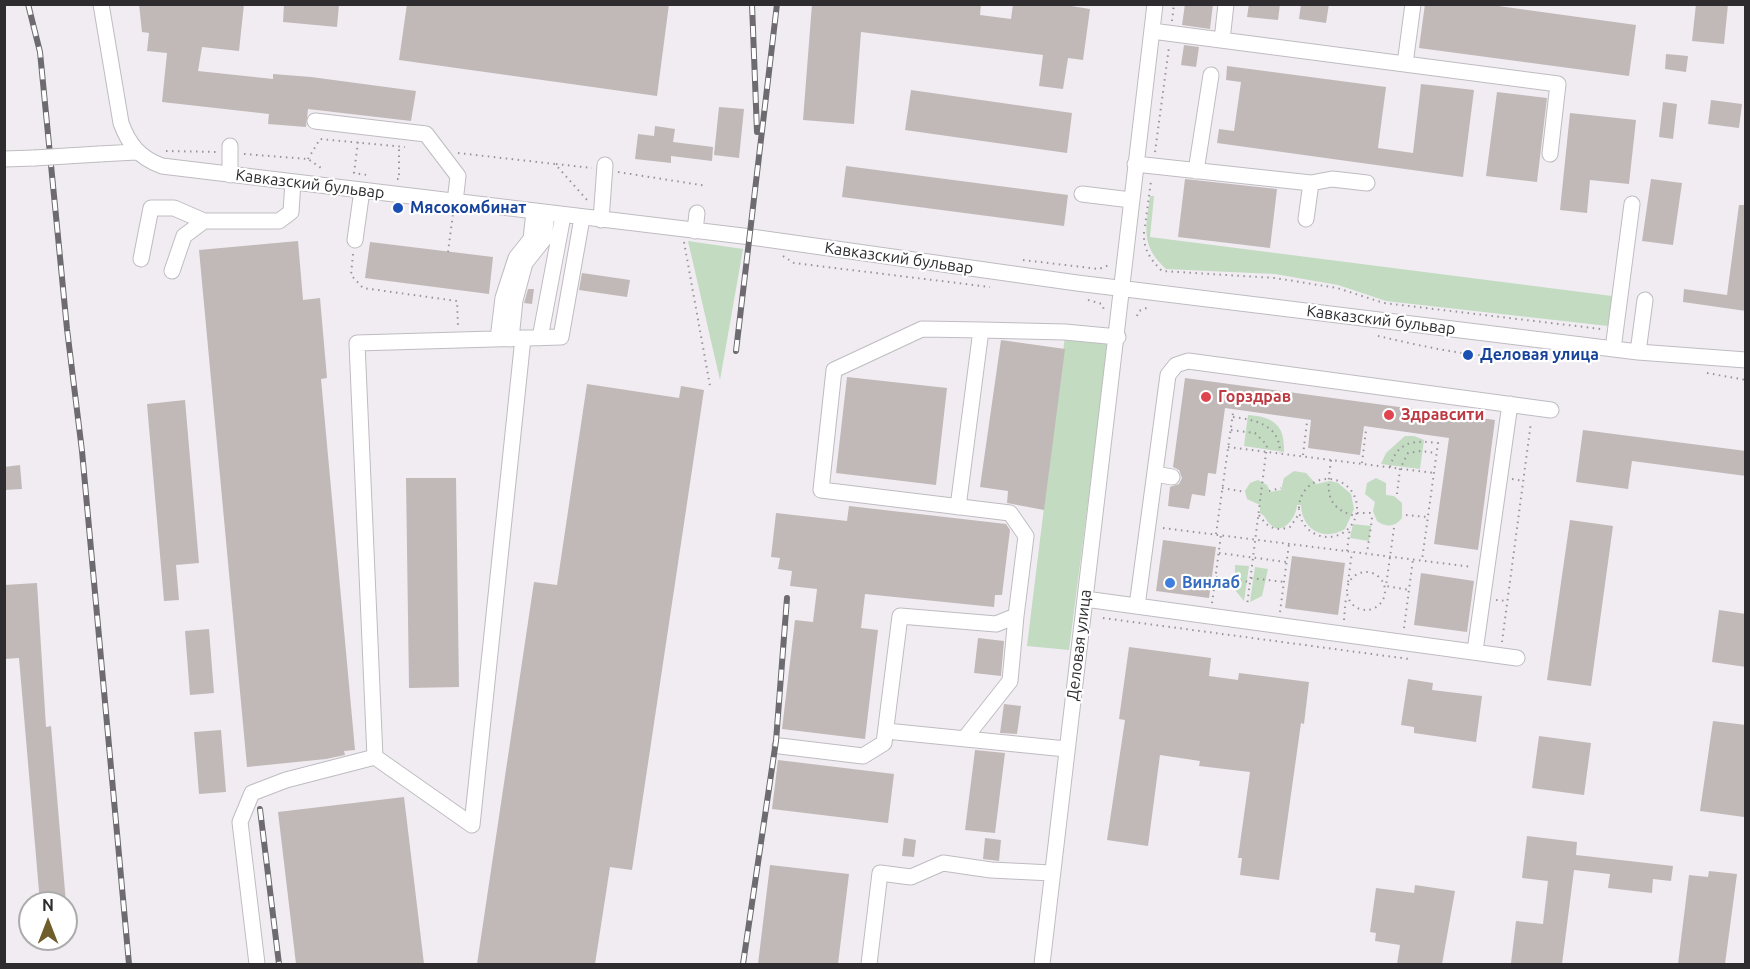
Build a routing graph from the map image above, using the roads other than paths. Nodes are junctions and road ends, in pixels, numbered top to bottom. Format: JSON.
{"nodes":[{"id":1,"x":101,"y":4,"type":"edge"},
{"id":2,"x":1155,"y":4,"type":"edge"},
{"id":3,"x":1226,"y":4,"type":"edge"},
{"id":4,"x":1413,"y":4,"type":"edge"},
{"id":5,"x":1152,"y":31,"type":"junction"},
{"id":6,"x":1222,"y":40,"type":"junction"},
{"id":7,"x":1405,"y":64,"type":"junction"},
{"id":8,"x":1211,"y":75,"type":"dead end"},
{"id":9,"x":315,"y":122,"type":"dead end"},
{"id":10,"x":230,"y":150,"type":"road end"},
{"id":11,"x":136,"y":152,"type":"junction"},
{"id":12,"x":1550,"y":153,"type":"dead end"},
{"id":13,"x":4,"y":159,"type":"edge"},
{"id":14,"x":1135,"y":164,"type":"junction"},
{"id":15,"x":605,"y":167,"type":"road end"},
{"id":16,"x":1196,"y":171,"type":"junction"},
{"id":17,"x":230,"y":175,"type":"junction"},
{"id":18,"x":293,"y":182,"type":"junction"},
{"id":19,"x":1311,"y":183,"type":"junction"},
{"id":20,"x":1367,"y":183,"type":"dead end"},
{"id":21,"x":362,"y":190,"type":"junction"},
{"id":22,"x":1082,"y":194,"type":"dead end"},
{"id":23,"x":1131,"y":200,"type":"junction"},
{"id":24,"x":1632,"y":204,"type":"dead end"},
{"id":25,"x":454,"y":207,"type":"junction"},
{"id":26,"x":697,"y":213,"type":"dead end"},
{"id":27,"x":601,"y":214,"type":"junction"},
{"id":28,"x":560,"y":215,"type":"junction"},
{"id":29,"x":1306,"y":219,"type":"dead end"},
{"id":30,"x":204,"y":221,"type":"junction"},
{"id":31,"x":689,"y":235,"type":"junction"},
{"id":32,"x":355,"y":240,"type":"road end"},
{"id":33,"x":141,"y":259,"type":"dead end"},
{"id":34,"x":172,"y":272,"type":"dead end"},
{"id":35,"x":1123,"y":287,"type":"junction"},
{"id":36,"x":1645,"y":300,"type":"dead end"},
{"id":37,"x":981,"y":330,"type":"junction"},
{"id":38,"x":1118,"y":337,"type":"junction"},
{"id":39,"x":546,"y":338,"type":"junction"},
{"id":40,"x":511,"y":339,"type":"junction"},
{"id":41,"x":1613,"y":349,"type":"junction"},
{"id":42,"x":1638,"y":352,"type":"junction"},
{"id":43,"x":1665,"y":354,"type":"junction"},
{"id":44,"x":1746,"y":360,"type":"edge"},
{"id":45,"x":1746,"y":367,"type":"edge"},
{"id":46,"x":1510,"y":404,"type":"junction"},
{"id":47,"x":1551,"y":410,"type":"dead end"},
{"id":48,"x":1154,"y":477,"type":"junction"},
{"id":49,"x":1171,"y":480,"type":"dead end"},
{"id":50,"x":958,"y":507,"type":"junction"},
{"id":51,"x":1085,"y":599,"type":"junction"},
{"id":52,"x":1137,"y":606,"type":"junction"},
{"id":53,"x":1016,"y":615,"type":"junction"},
{"id":54,"x":1476,"y":646,"type":"junction"},
{"id":55,"x":1517,"y":658,"type":"dead end"},
{"id":56,"x":885,"y":731,"type":"junction"},
{"id":57,"x":965,"y":738,"type":"junction"},
{"id":58,"x":780,"y":746,"type":"dead end"},
{"id":59,"x":1066,"y":749,"type":"junction"},
{"id":60,"x":375,"y":757,"type":"junction"},
{"id":61,"x":1052,"y":873,"type":"junction"},
{"id":62,"x":256,"y":964,"type":"edge"},
{"id":63,"x":869,"y":964,"type":"edge"},
{"id":64,"x":1042,"y":964,"type":"edge"}],
"edges":[{"from":1,"to":11,"type":"street"},
{"from":2,"to":5,"type":"street","name":"Деловая улица"},
{"from":3,"to":6,"type":"street"},
{"from":4,"to":7,"type":"street"},
{"from":5,"to":6,"type":"street"},
{"from":5,"to":14,"type":"street","name":"Деловая улица"},
{"from":6,"to":7,"type":"street"},
{"from":7,"to":12,"type":"street"},
{"from":8,"to":16,"type":"street"},
{"from":9,"to":25,"type":"street"},
{"from":10,"to":17,"type":"street"},
{"from":11,"to":13,"type":"street","bridge":true},
{"from":11,"to":17,"type":"street","name":"Кавказский бульвар"},
{"from":14,"to":16,"type":"street"},
{"from":14,"to":23,"type":"street","name":"Деловая улица"},
{"from":15,"to":27,"type":"street"},
{"from":16,"to":19,"type":"street"},
{"from":17,"to":18,"type":"street","name":"Кавказский бульвар"},
{"from":18,"to":21,"type":"street","name":"Кавказский бульвар"},
{"from":18,"to":30,"type":"street"},
{"from":19,"to":20,"type":"street"},
{"from":19,"to":29,"type":"street"},
{"from":21,"to":25,"type":"street","name":"Кавказский бульвар"},
{"from":21,"to":32,"type":"street"},
{"from":22,"to":23,"type":"street"},
{"from":23,"to":35,"type":"street","name":"Деловая улица"},
{"from":24,"to":41,"type":"street"},
{"from":25,"to":28,"type":"street","name":"Кавказский бульвар"},
{"from":26,"to":31,"type":"street"},
{"from":27,"to":28,"type":"street","name":"Кавказский бульвар"},
{"from":27,"to":31,"type":"street","name":"Кавказский бульвар"},
{"from":28,"to":39,"type":"street"},
{"from":28,"to":39,"type":"street"},
{"from":28,"to":40,"type":"street"},
{"from":30,"to":33,"type":"street"},
{"from":30,"to":34,"type":"street"},
{"from":31,"to":35,"type":"street","name":"Кавказский бульвар"},
{"from":35,"to":38,"type":"street","name":"Деловая улица"},
{"from":35,"to":41,"type":"street","name":"Кавказский бульвар"},
{"from":36,"to":42,"type":"street"},
{"from":37,"to":38,"type":"street"},
{"from":37,"to":50,"type":"street"},
{"from":37,"to":50,"type":"street"},
{"from":38,"to":51,"type":"street","name":"Деловая улица"},
{"from":39,"to":40,"type":"street"},
{"from":40,"to":60,"type":"street"},
{"from":40,"to":60,"type":"street"},
{"from":41,"to":42,"type":"street","name":"Кавказский бульвар"},
{"from":42,"to":43,"type":"street","name":"Кавказский бульвар"},
{"from":43,"to":44,"type":"street","name":"Кавказский бульвар"},
{"from":43,"to":45,"type":"street","name":"Кавказский бульвар"},
{"from":46,"to":47,"type":"street"},
{"from":46,"to":48,"type":"street"},
{"from":46,"to":54,"type":"street"},
{"from":48,"to":49,"type":"street"},
{"from":48,"to":52,"type":"street"},
{"from":50,"to":53,"type":"street"},
{"from":51,"to":52,"type":"street"},
{"from":51,"to":59,"type":"street","name":"Деловая улица"},
{"from":52,"to":54,"type":"street"},
{"from":53,"to":56,"type":"street"},
{"from":53,"to":57,"type":"street"},
{"from":54,"to":55,"type":"street"},
{"from":56,"to":57,"type":"street"},
{"from":56,"to":58,"type":"street"},
{"from":57,"to":59,"type":"street"},
{"from":59,"to":61,"type":"street","name":"Деловая улица"},
{"from":60,"to":62,"type":"street"},
{"from":61,"to":63,"type":"street"},
{"from":61,"to":64,"type":"street","name":"Деловая улица"}]}
